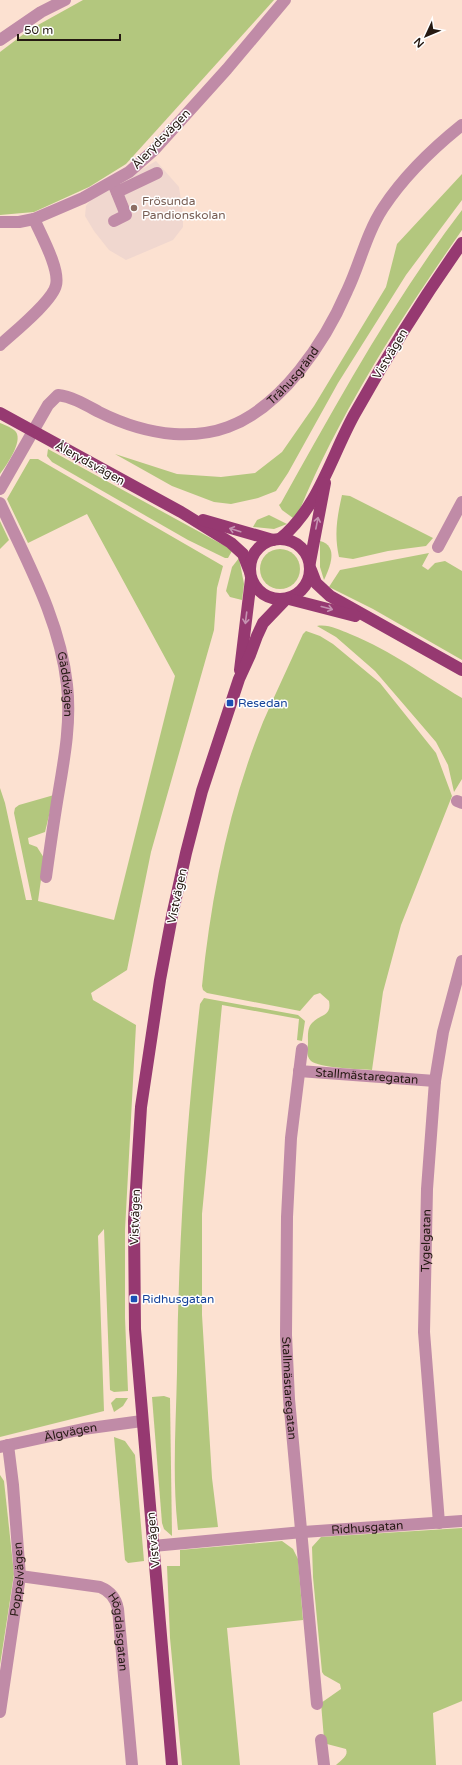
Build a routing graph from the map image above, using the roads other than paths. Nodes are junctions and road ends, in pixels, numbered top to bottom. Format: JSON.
{"nodes":[{"id":1,"x":66,"y":0,"type":"edge"},
{"id":2,"x":285,"y":0,"type":"edge"},
{"id":3,"x":0,"y":40,"type":"edge"},
{"id":4,"x":462,"y":125,"type":"edge"},
{"id":5,"x":157,"y":172,"type":"dead end"},
{"id":6,"x":115,"y":187,"type":"junction"},
{"id":7,"x":34,"y":219,"type":"junction"},
{"id":8,"x":114,"y":221,"type":"dead end"},
{"id":9,"x":0,"y":222,"type":"edge"},
{"id":10,"x":462,"y":243,"type":"edge"},
{"id":11,"x":0,"y":345,"type":"edge"},
{"id":12,"x":0,"y":413,"type":"edge"},
{"id":13,"x":34,"y":431,"type":"junction"},
{"id":14,"x":327,"y":472,"type":"junction"},
{"id":15,"x":0,"y":489,"type":"edge"},
{"id":16,"x":462,"y":502,"type":"edge"},
{"id":17,"x":0,"y":503,"type":"edge"},
{"id":18,"x":181,"y":512,"type":"junction"},
{"id":19,"x":276,"y":539,"type":"junction"},
{"id":20,"x":438,"y":548,"type":"dead end"},
{"id":21,"x":310,"y":566,"type":"junction"},
{"id":22,"x":251,"y":575,"type":"junction"},
{"id":23,"x":288,"y":599,"type":"junction"},
{"id":24,"x":378,"y":622,"type":"junction"},
{"id":25,"x":462,"y":670,"type":"edge"},
{"id":26,"x":238,"y":679,"type":"junction"},
{"id":27,"x":46,"y":877,"type":"dead end"},
{"id":28,"x":462,"y":961,"type":"edge"},
{"id":29,"x":302,"y":1049,"type":"dead end"},
{"id":30,"x":299,"y":1071,"type":"junction"},
{"id":31,"x":435,"y":1081,"type":"junction"},
{"id":32,"x":142,"y":1421,"type":"junction"},
{"id":33,"x":4,"y":1446,"type":"edge"},
{"id":34,"x":462,"y":1521,"type":"edge"},
{"id":35,"x":439,"y":1523,"type":"junction"},
{"id":36,"x":303,"y":1532,"type":"junction"},
{"id":37,"x":153,"y":1546,"type":"junction"},
{"id":38,"x":20,"y":1576,"type":"junction"},
{"id":39,"x":317,"y":1704,"type":"dead end"},
{"id":40,"x":0,"y":1712,"type":"edge"},
{"id":41,"x":321,"y":1740,"type":"dead end"},
{"id":42,"x":132,"y":1765,"type":"edge"},
{"id":43,"x":172,"y":1765,"type":"edge"},
{"id":44,"x":324,"y":1765,"type":"edge"}],
"edges":[{"from":1,"to":3,"type":"street"},
{"from":2,"to":6,"type":"street","name":"Ålerydsvägen"},
{"from":4,"to":13,"type":"street","name":"Trähusgränd"},
{"from":5,"to":6,"type":"street"},
{"from":6,"to":7,"type":"street","name":"Ålerydsvägen"},
{"from":6,"to":8,"type":"street"},
{"from":7,"to":9,"type":"street","name":"Ålerydsvägen"},
{"from":7,"to":11,"type":"street"},
{"from":10,"to":14,"type":"main road","name":"Vistvägen"},
{"from":12,"to":13,"type":"main road","name":"Ålerydsvägen"},
{"from":13,"to":15,"type":"street"},
{"from":13,"to":18,"type":"main road","name":"Ålerydsvägen"},
{"from":14,"to":19,"type":"main road","name":"Vistvägen"},
{"from":21,"to":14,"type":"main road","name":"Vistvägen","one_way":true},
{"from":16,"to":20,"type":"street"},
{"from":17,"to":27,"type":"street","name":"Gäddvägen"},
{"from":19,"to":18,"type":"main road","name":"Ålerydsvägen","one_way":true},
{"from":18,"to":22,"type":"main road","name":"Ålerydsvägen"},
{"from":19,"to":21,"type":"main road"},
{"from":19,"to":22,"type":"main road"},
{"from":21,"to":23,"type":"main road"},
{"from":21,"to":24,"type":"main road"},
{"from":22,"to":23,"type":"main road"},
{"from":22,"to":26,"type":"main road","name":"Vistvägen","one_way":true},
{"from":23,"to":24,"type":"main road","one_way":true},
{"from":23,"to":26,"type":"main road","name":"Vistvägen"},
{"from":24,"to":25,"type":"main road"},
{"from":26,"to":32,"type":"main road","name":"Vistvägen"},
{"from":28,"to":31,"type":"street","name":"Tygelgatan"},
{"from":29,"to":30,"type":"street","name":"Stallmästaregatan"},
{"from":30,"to":31,"type":"street","name":"Stallmästaregatan"},
{"from":30,"to":36,"type":"street","name":"Stallmästaregatan"},
{"from":31,"to":35,"type":"street","name":"Tygelgatan"},
{"from":32,"to":33,"type":"street","name":"Älgvägen"},
{"from":32,"to":37,"type":"main road","name":"Vistvägen"},
{"from":33,"to":38,"type":"street","name":"Poppelvägen"},
{"from":34,"to":35,"type":"street","name":"Ridhusgatan"},
{"from":35,"to":36,"type":"street","name":"Ridhusgatan"},
{"from":36,"to":37,"type":"street","name":"Ridhusgatan"},
{"from":36,"to":39,"type":"street","name":"Stallmästaregatan"},
{"from":37,"to":43,"type":"main road","name":"Vistvägen"},
{"from":38,"to":40,"type":"street","name":"Poppelvägen"},
{"from":38,"to":42,"type":"street","name":"Högdalsgatan"},
{"from":41,"to":44,"type":"street"}]}
